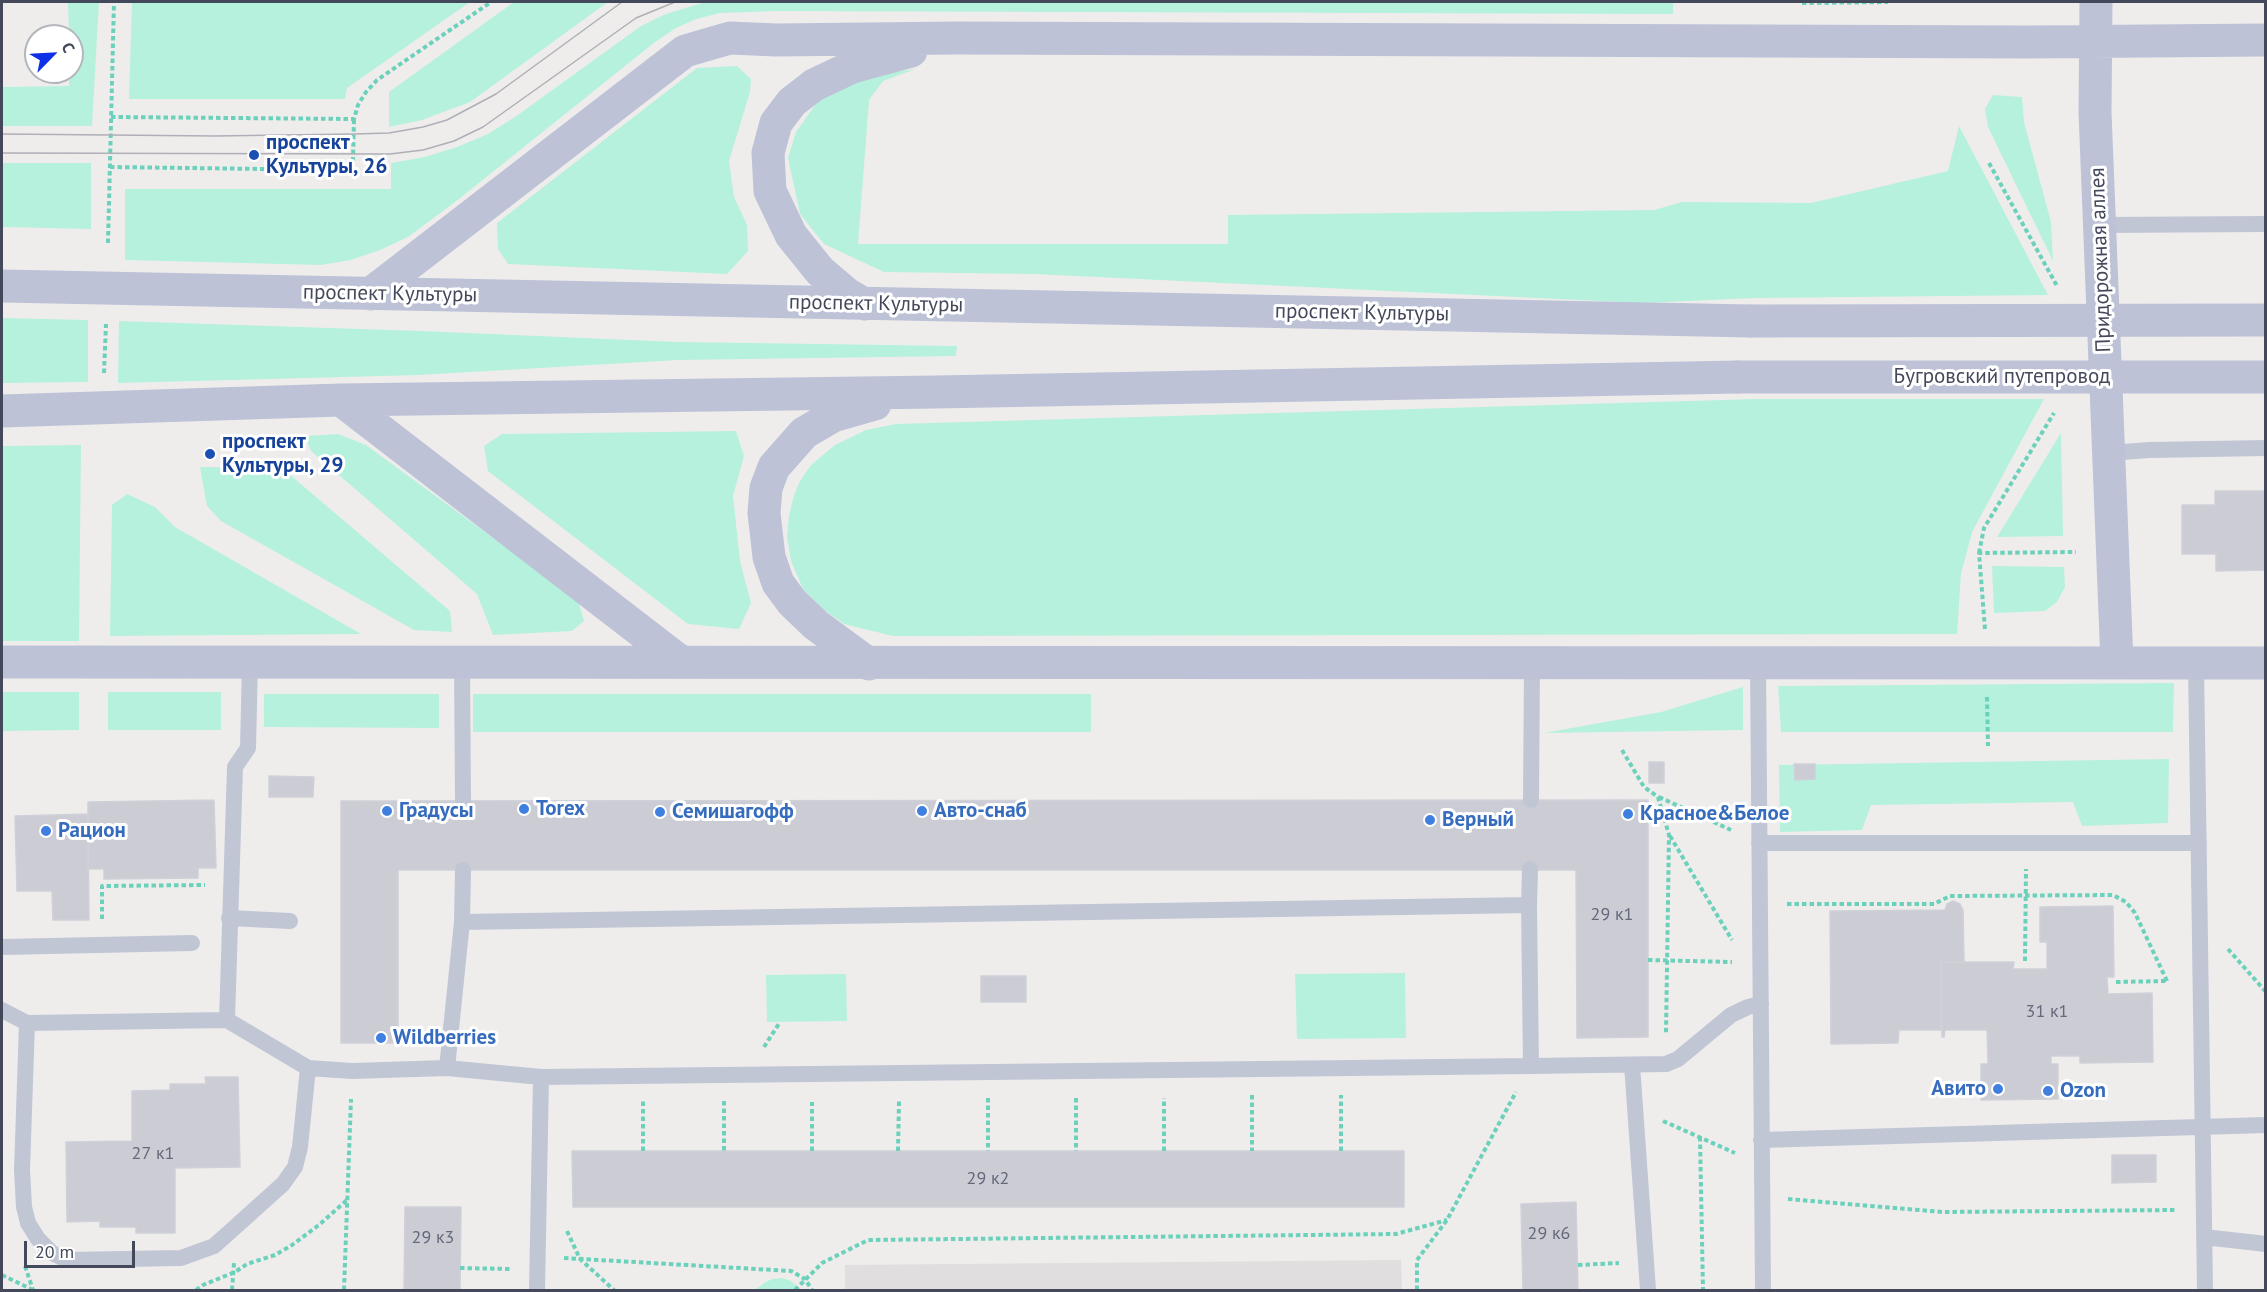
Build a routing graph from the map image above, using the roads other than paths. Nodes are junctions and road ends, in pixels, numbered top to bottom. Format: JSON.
{"nodes":[{"id":1,"x":2096,"y":2,"type":"edge"},
{"id":2,"x":957,"y":38,"type":"junction"},
{"id":3,"x":2265,"y":40,"type":"edge"},
{"id":4,"x":2096,"y":42,"type":"junction"},
{"id":5,"x":2265,"y":224,"type":"edge"},
{"id":6,"x":2099,"y":225,"type":"junction"},
{"id":7,"x":2,"y":286,"type":"edge"},
{"id":8,"x":370,"y":294,"type":"junction"},
{"id":9,"x":864,"y":304,"type":"junction"},
{"id":10,"x":2265,"y":320,"type":"edge"},
{"id":11,"x":2265,"y":377,"type":"edge"},
{"id":12,"x":936,"y":392,"type":"junction"},
{"id":13,"x":341,"y":400,"type":"junction"},
{"id":14,"x":2,"y":411,"type":"edge"},
{"id":15,"x":2265,"y":448,"type":"edge"},
{"id":16,"x":2110,"y":453,"type":"junction"},
{"id":17,"x":2,"y":662,"type":"edge"},
{"id":18,"x":250,"y":662,"type":"junction"},
{"id":19,"x":462,"y":662,"type":"junction"},
{"id":20,"x":681,"y":662,"type":"junction"},
{"id":21,"x":1532,"y":663,"type":"junction"},
{"id":22,"x":1758,"y":663,"type":"junction"},
{"id":23,"x":2117,"y":663,"type":"junction"},
{"id":24,"x":2196,"y":663,"type":"junction"},
{"id":25,"x":2265,"y":663,"type":"edge"},
{"id":26,"x":868,"y":664,"type":"junction"},
{"id":27,"x":1531,"y":800,"type":"dead end"},
{"id":28,"x":463,"y":801,"type":"dead end"},
{"id":29,"x":1759,"y":843,"type":"junction"},
{"id":30,"x":2199,"y":843,"type":"junction"},
{"id":31,"x":1530,"y":869,"type":"dead end"},
{"id":32,"x":463,"y":870,"type":"dead end"},
{"id":33,"x":1529,"y":905,"type":"junction"},
{"id":34,"x":229,"y":918,"type":"junction"},
{"id":35,"x":290,"y":921,"type":"dead end"},
{"id":36,"x":462,"y":922,"type":"junction"},
{"id":37,"x":192,"y":943,"type":"dead end"},
{"id":38,"x":2,"y":947,"type":"edge"},
{"id":39,"x":1761,"y":1004,"type":"junction"},
{"id":40,"x":2,"y":1010,"type":"edge"},
{"id":41,"x":227,"y":1020,"type":"junction"},
{"id":42,"x":27,"y":1023,"type":"junction"},
{"id":43,"x":1632,"y":1065,"type":"junction"},
{"id":44,"x":1531,"y":1066,"type":"junction"},
{"id":45,"x":308,"y":1068,"type":"junction"},
{"id":46,"x":447,"y":1068,"type":"junction"},
{"id":47,"x":541,"y":1077,"type":"junction"},
{"id":48,"x":2265,"y":1125,"type":"edge"},
{"id":49,"x":2203,"y":1128,"type":"junction"},
{"id":50,"x":1761,"y":1140,"type":"junction"},
{"id":51,"x":2204,"y":1237,"type":"junction"},
{"id":52,"x":2265,"y":1244,"type":"edge"},
{"id":53,"x":537,"y":1290,"type":"edge"},
{"id":54,"x":1648,"y":1290,"type":"edge"},
{"id":55,"x":1763,"y":1290,"type":"edge"},
{"id":56,"x":2205,"y":1290,"type":"edge"}],
"edges":[{"from":1,"to":4,"type":"main road","name":"Придорожная аллея"},
{"from":2,"to":4,"type":"main road"},
{"from":2,"to":8,"type":"main road"},
{"from":2,"to":9,"type":"main road"},
{"from":3,"to":4,"type":"main road"},
{"from":4,"to":6,"type":"main road","name":"Придорожная аллея"},
{"from":5,"to":6,"type":"lane"},
{"from":6,"to":16,"type":"main road","name":"Придорожная аллея"},
{"from":7,"to":8,"type":"main road","name":"проспект Культуры"},
{"from":8,"to":9,"type":"main road","name":"проспект Культуры"},
{"from":9,"to":10,"type":"main road","name":"проспект Культуры","bridge":true},
{"from":11,"to":12,"type":"main road","name":"Бугровский путепровод","bridge":true},
{"from":12,"to":13,"type":"main road"},
{"from":12,"to":26,"type":"main road"},
{"from":13,"to":14,"type":"main road"},
{"from":13,"to":20,"type":"main road"},
{"from":15,"to":16,"type":"lane"},
{"from":16,"to":23,"type":"main road","name":"Придорожная аллея"},
{"from":17,"to":18,"type":"main road"},
{"from":18,"to":19,"type":"main road"},
{"from":18,"to":34,"type":"lane"},
{"from":19,"to":20,"type":"main road"},
{"from":19,"to":28,"type":"lane"},
{"from":20,"to":26,"type":"main road"},
{"from":21,"to":22,"type":"main road"},
{"from":21,"to":26,"type":"main road"},
{"from":21,"to":27,"type":"lane"},
{"from":22,"to":23,"type":"main road"},
{"from":22,"to":29,"type":"lane"},
{"from":23,"to":24,"type":"main road"},
{"from":24,"to":25,"type":"main road"},
{"from":24,"to":30,"type":"lane"},
{"from":29,"to":30,"type":"lane"},
{"from":29,"to":39,"type":"lane"},
{"from":30,"to":49,"type":"lane"},
{"from":31,"to":33,"type":"lane"},
{"from":32,"to":36,"type":"lane"},
{"from":33,"to":36,"type":"lane"},
{"from":33,"to":44,"type":"lane"},
{"from":34,"to":35,"type":"lane"},
{"from":34,"to":41,"type":"lane"},
{"from":36,"to":46,"type":"lane"},
{"from":37,"to":38,"type":"lane"},
{"from":39,"to":43,"type":"lane"},
{"from":39,"to":50,"type":"lane"},
{"from":40,"to":42,"type":"lane"},
{"from":41,"to":42,"type":"lane"},
{"from":41,"to":45,"type":"lane"},
{"from":42,"to":45,"type":"lane"},
{"from":43,"to":44,"type":"lane"},
{"from":43,"to":54,"type":"lane"},
{"from":44,"to":47,"type":"lane"},
{"from":45,"to":46,"type":"lane"},
{"from":46,"to":47,"type":"lane"},
{"from":47,"to":53,"type":"lane"},
{"from":48,"to":49,"type":"lane"},
{"from":49,"to":50,"type":"lane"},
{"from":49,"to":51,"type":"lane"},
{"from":50,"to":55,"type":"lane"},
{"from":51,"to":52,"type":"lane"},
{"from":51,"to":56,"type":"lane"}]}
